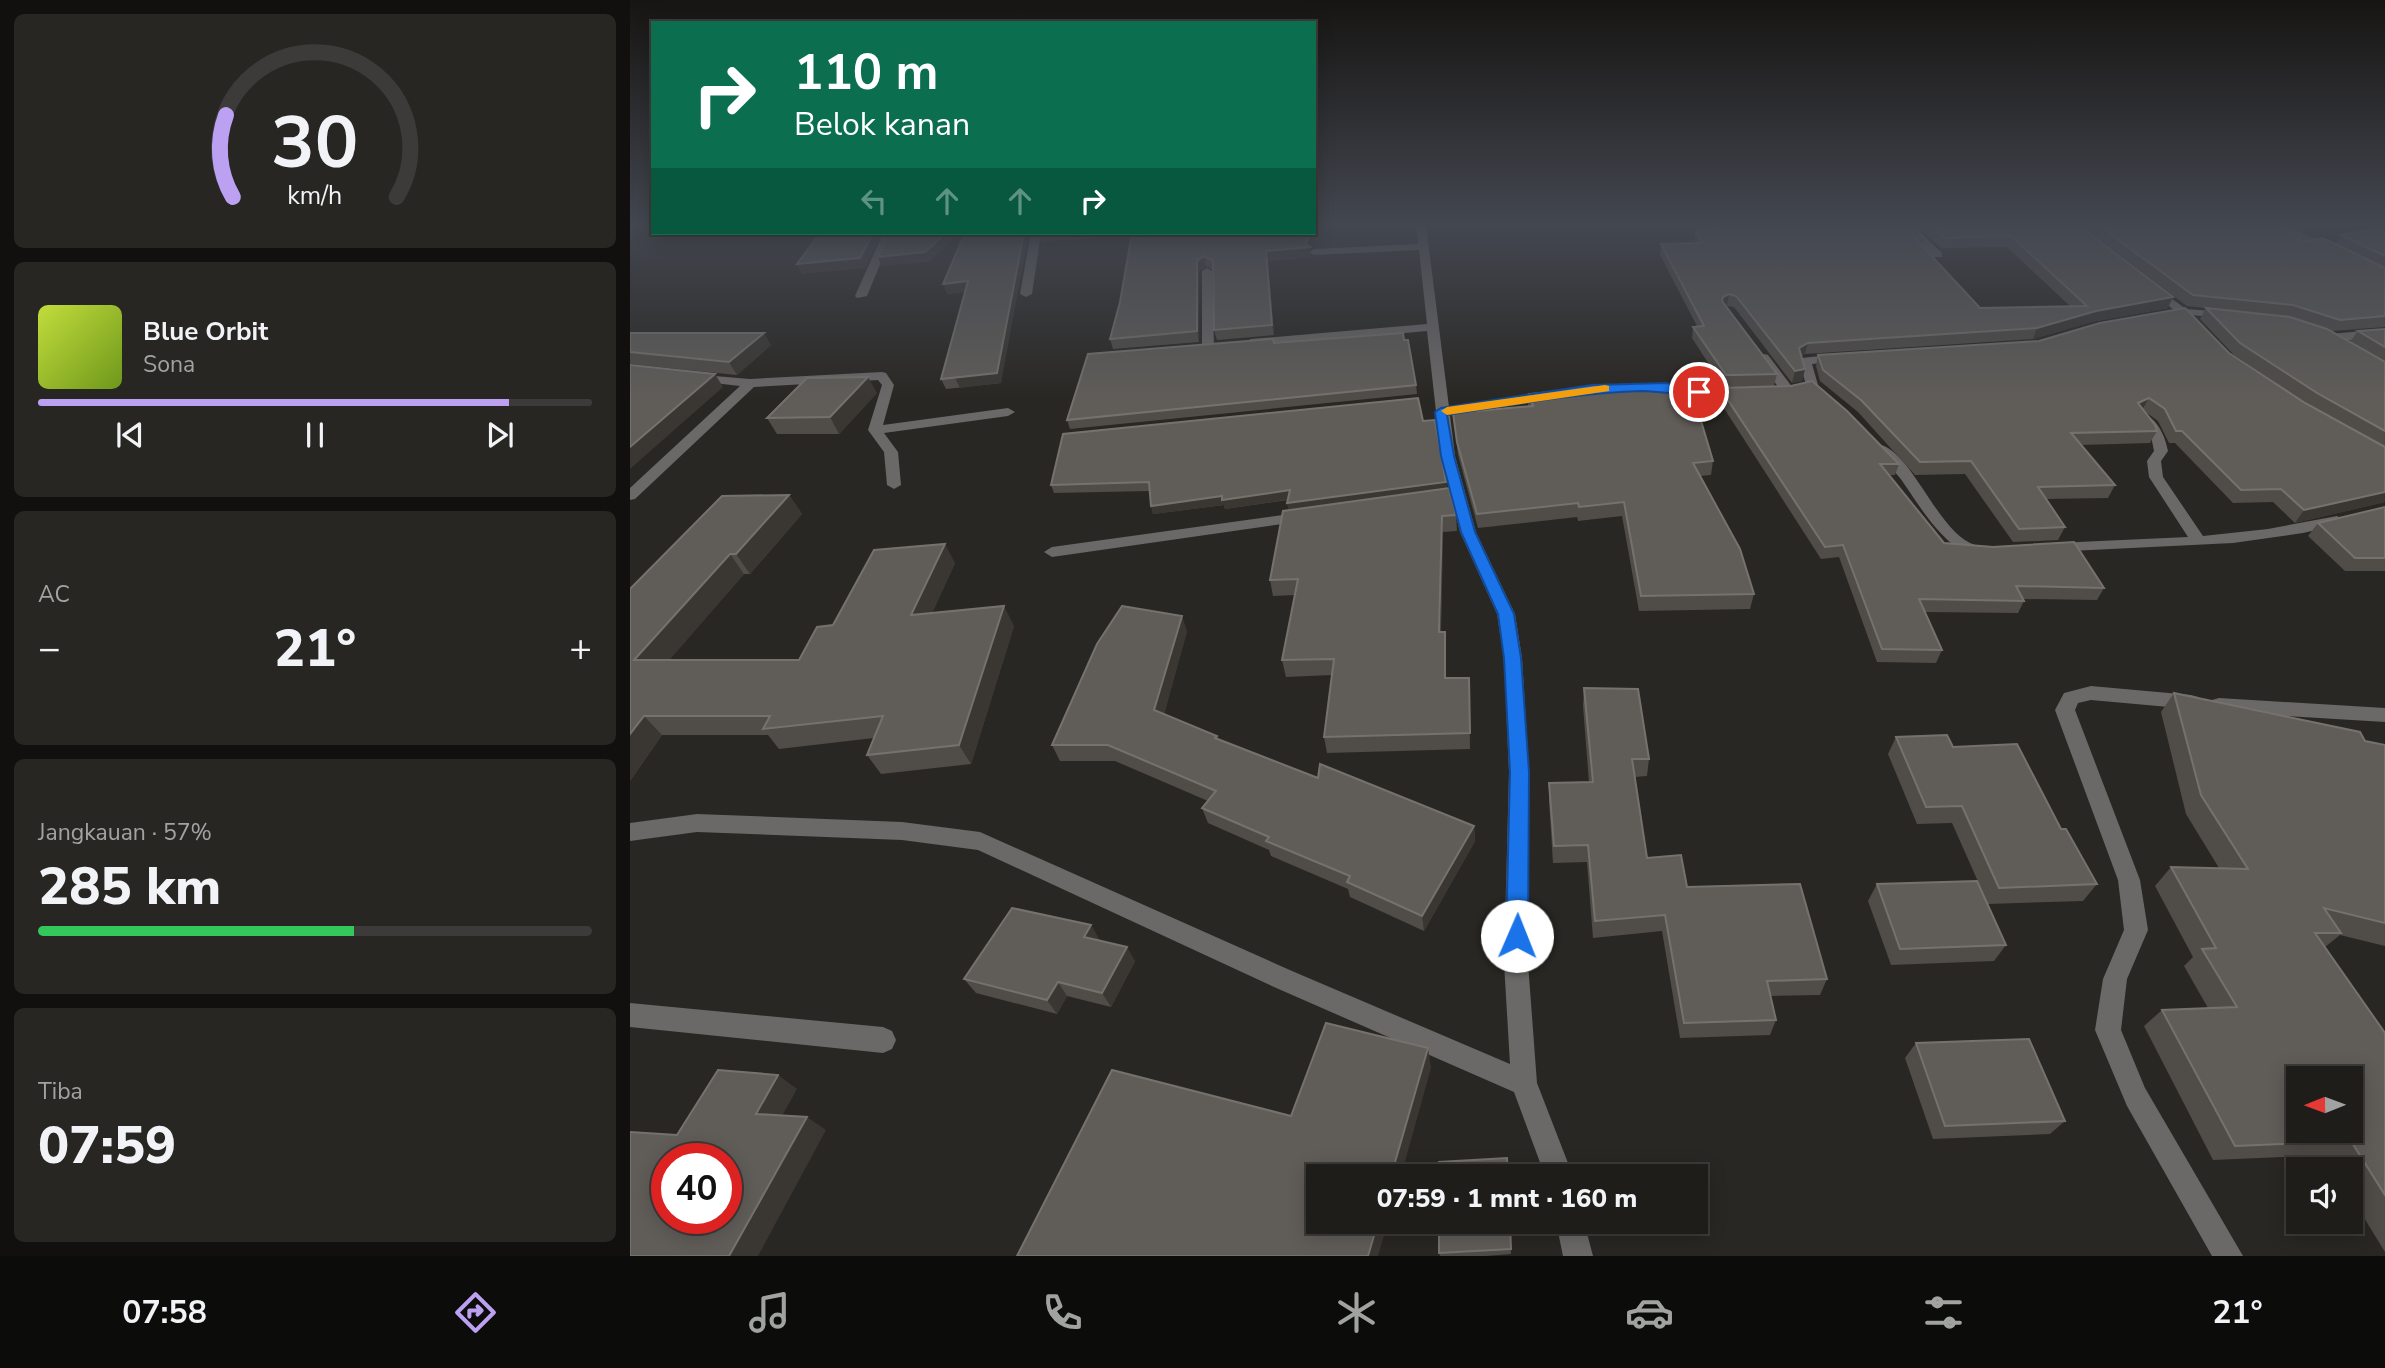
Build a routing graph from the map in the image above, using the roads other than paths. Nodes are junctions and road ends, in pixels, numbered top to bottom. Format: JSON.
{"nodes":[{"id":1,"x":866,"y":284,"type":"edge"},
{"id":2,"x":1028,"y":284,"type":"edge"},
{"id":3,"x":1208,"y":284,"type":"edge"},
{"id":4,"x":1428,"y":284,"type":"edge"},
{"id":5,"x":2147,"y":284,"type":"edge"},
{"id":6,"x":1026,"y":293,"type":"dead end"},
{"id":7,"x":861,"y":296,"type":"dead end"},
{"id":8,"x":2183,"y":312,"type":"junction"},
{"id":9,"x":2242,"y":316,"type":"edge"},
{"id":10,"x":2165,"y":317,"type":"edge"},
{"id":11,"x":1432,"y":327,"type":"junction"},
{"id":12,"x":2201,"y":331,"type":"edge"},
{"id":13,"x":2312,"y":331,"type":"edge"},
{"id":14,"x":2385,"y":332,"type":"edge"},
{"id":15,"x":2330,"y":338,"type":"junction"},
{"id":16,"x":1758,"y":351,"type":"edge"},
{"id":17,"x":2352,"y":352,"type":"edge"},
{"id":18,"x":1854,"y":357,"type":"edge"},
{"id":19,"x":680,"y":375,"type":"edge"},
{"id":20,"x":750,"y":383,"type":"junction"},
{"id":21,"x":1774,"y":392,"type":"junction"},
{"id":22,"x":1435,"y":403,"type":"junction"},
{"id":23,"x":1008,"y":412,"type":"dead end"},
{"id":24,"x":2141,"y":416,"type":"edge"},
{"id":25,"x":875,"y":430,"type":"junction"},
{"id":26,"x":1868,"y":435,"type":"edge"},
{"id":27,"x":894,"y":485,"type":"dead end"},
{"id":28,"x":630,"y":496,"type":"edge"},
{"id":29,"x":1323,"y":514,"type":"edge"},
{"id":30,"x":2349,"y":518,"type":"edge"},
{"id":31,"x":2198,"y":540,"type":"junction"},
{"id":32,"x":2040,"y":549,"type":"edge"},
{"id":33,"x":2000,"y":551,"type":"edge"},
{"id":34,"x":1052,"y":552,"type":"dead end"},
{"id":35,"x":2385,"y":715,"type":"edge"},
{"id":36,"x":630,"y":832,"type":"edge"},
{"id":37,"x":630,"y":1015,"type":"edge"},
{"id":38,"x":883,"y":1040,"type":"dead end"},
{"id":39,"x":1524,"y":1083,"type":"junction"},
{"id":40,"x":1554,"y":1164,"type":"edge"},
{"id":41,"x":1573,"y":1234,"type":"edge"},
{"id":42,"x":1578,"y":1256,"type":"edge"},
{"id":43,"x":2228,"y":1256,"type":"edge"}],
"edges":[{"from":1,"to":7,"type":"street"},
{"from":2,"to":6,"type":"street"},
{"from":3,"to":11,"type":"street"},
{"from":4,"to":11,"type":"street"},
{"from":5,"to":8,"type":"street"},
{"from":8,"to":9,"type":"street"},
{"from":8,"to":10,"type":"street"},
{"from":8,"to":12,"type":"street"},
{"from":11,"to":22,"type":"street"},
{"from":13,"to":15,"type":"street"},
{"from":14,"to":15,"type":"street"},
{"from":15,"to":17,"type":"street"},
{"from":16,"to":21,"type":"street"},
{"from":18,"to":21,"type":"street"},
{"from":19,"to":20,"type":"street"},
{"from":20,"to":25,"type":"street"},
{"from":20,"to":28,"type":"street"},
{"from":21,"to":22,"type":"street"},
{"from":22,"to":39,"type":"street"},
{"from":23,"to":25,"type":"street"},
{"from":24,"to":31,"type":"street"},
{"from":25,"to":27,"type":"street"},
{"from":26,"to":33,"type":"street"},
{"from":29,"to":34,"type":"street"},
{"from":30,"to":31,"type":"street"},
{"from":31,"to":32,"type":"street"},
{"from":35,"to":43,"type":"street"},
{"from":36,"to":39,"type":"street"},
{"from":37,"to":38,"type":"street"},
{"from":39,"to":40,"type":"street"},
{"from":41,"to":42,"type":"street"}]}
